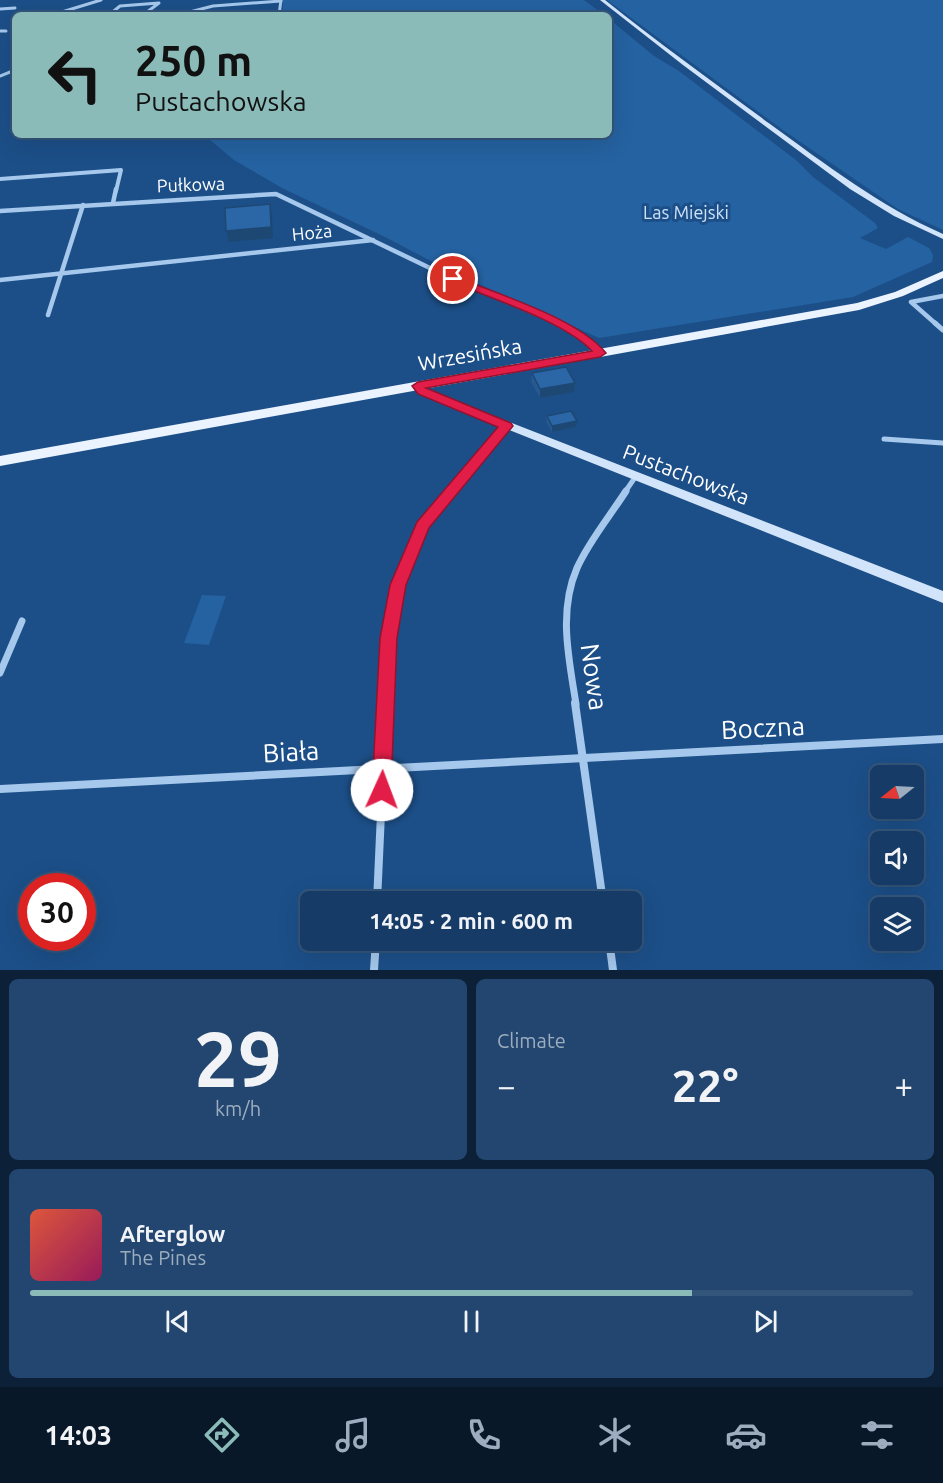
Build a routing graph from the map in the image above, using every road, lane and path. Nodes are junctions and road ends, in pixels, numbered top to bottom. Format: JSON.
{"nodes":[{"id":1,"x":101,"y":0,"type":"edge"},
{"id":2,"x":281,"y":0,"type":"edge"},
{"id":3,"x":595,"y":0,"type":"edge"},
{"id":4,"x":602,"y":0,"type":"edge"},
{"id":5,"x":15,"y":8,"type":"dead end"},
{"id":6,"x":0,"y":9,"type":"edge"},
{"id":7,"x":62,"y":12,"type":"edge"},
{"id":8,"x":113,"y":12,"type":"edge"},
{"id":9,"x":147,"y":12,"type":"edge"},
{"id":10,"x":190,"y":12,"type":"edge"},
{"id":11,"x":634,"y":26,"type":"junction"},
{"id":12,"x":0,"y":31,"type":"edge"},
{"id":13,"x":6,"y":31,"type":"dead end"},
{"id":14,"x":0,"y":179,"type":"edge"},
{"id":15,"x":850,"y":185,"type":"junction"},
{"id":16,"x":113,"y":203,"type":"junction"},
{"id":17,"x":83,"y":205,"type":"junction"},
{"id":18,"x":0,"y":211,"type":"edge"},
{"id":19,"x":943,"y":237,"type":"edge"},
{"id":20,"x":374,"y":240,"type":"junction"},
{"id":21,"x":943,"y":244,"type":"edge"},
{"id":22,"x":61,"y":273,"type":"junction"},
{"id":23,"x":943,"y":274,"type":"edge"},
{"id":24,"x":0,"y":280,"type":"edge"},
{"id":25,"x":943,"y":296,"type":"edge"},
{"id":26,"x":48,"y":315,"type":"dead end"},
{"id":27,"x":943,"y":330,"type":"edge"},
{"id":28,"x":600,"y":353,"type":"junction"},
{"id":29,"x":418,"y":386,"type":"junction"},
{"id":30,"x":506,"y":426,"type":"junction"},
{"id":31,"x":884,"y":439,"type":"dead end"},
{"id":32,"x":943,"y":443,"type":"edge"},
{"id":33,"x":0,"y":461,"type":"edge"},
{"id":34,"x":636,"y":476,"type":"junction"},
{"id":35,"x":943,"y":597,"type":"edge"},
{"id":36,"x":22,"y":621,"type":"dead end"},
{"id":37,"x":0,"y":674,"type":"edge"},
{"id":38,"x":943,"y":739,"type":"edge"},
{"id":39,"x":585,"y":758,"type":"junction"},
{"id":40,"x":383,"y":768,"type":"junction"},
{"id":41,"x":0,"y":789,"type":"edge"},
{"id":42,"x":377,"y":891,"type":"edge"},
{"id":43,"x":602,"y":891,"type":"edge"},
{"id":44,"x":376,"y":951,"type":"edge"},
{"id":45,"x":610,"y":951,"type":"edge"},
{"id":46,"x":375,"y":970,"type":"edge"},
{"id":47,"x":613,"y":970,"type":"edge"}],
"edges":[{"from":1,"to":7,"type":"street"},
{"from":2,"to":10,"type":"street"},
{"from":3,"to":11,"type":"main road"},
{"from":4,"to":11,"type":"main road"},
{"from":5,"to":6,"type":"street"},
{"from":8,"to":9,"type":"street"},
{"from":11,"to":15,"type":"main road"},
{"from":12,"to":13,"type":"street"},
{"from":14,"to":16,"type":"street"},
{"from":15,"to":19,"type":"main road"},
{"from":15,"to":21,"type":"main road"},
{"from":16,"to":17,"type":"street","name":"Pułkowa"},
{"from":16,"to":20,"type":"street","name":"Pułkowa"},
{"from":17,"to":18,"type":"street","name":"Pułkowa"},
{"from":17,"to":22,"type":"street"},
{"from":20,"to":22,"type":"street","name":"Hoża"},
{"from":20,"to":28,"type":"street"},
{"from":22,"to":24,"type":"street","name":"Hoża"},
{"from":22,"to":26,"type":"street"},
{"from":23,"to":28,"type":"main road","name":"Wrzesińska"},
{"from":25,"to":27,"type":"street"},
{"from":28,"to":29,"type":"main road","name":"Wrzesińska"},
{"from":29,"to":30,"type":"main road","name":"Pustachowska"},
{"from":29,"to":33,"type":"main road","name":"Wrzesińska"},
{"from":30,"to":34,"type":"main road","name":"Pustachowska"},
{"from":30,"to":40,"type":"street"},
{"from":31,"to":32,"type":"street"},
{"from":34,"to":35,"type":"main road","name":"Pustachowska"},
{"from":34,"to":39,"type":"street","name":"Nowa"},
{"from":36,"to":37,"type":"street"},
{"from":38,"to":39,"type":"street","name":"Boczna"},
{"from":39,"to":40,"type":"street","name":"Biała"},
{"from":39,"to":43,"type":"street","name":"Nowa"},
{"from":40,"to":41,"type":"street","name":"Biała"},
{"from":40,"to":42,"type":"street"},
{"from":44,"to":46,"type":"street"},
{"from":45,"to":47,"type":"street"}]}
